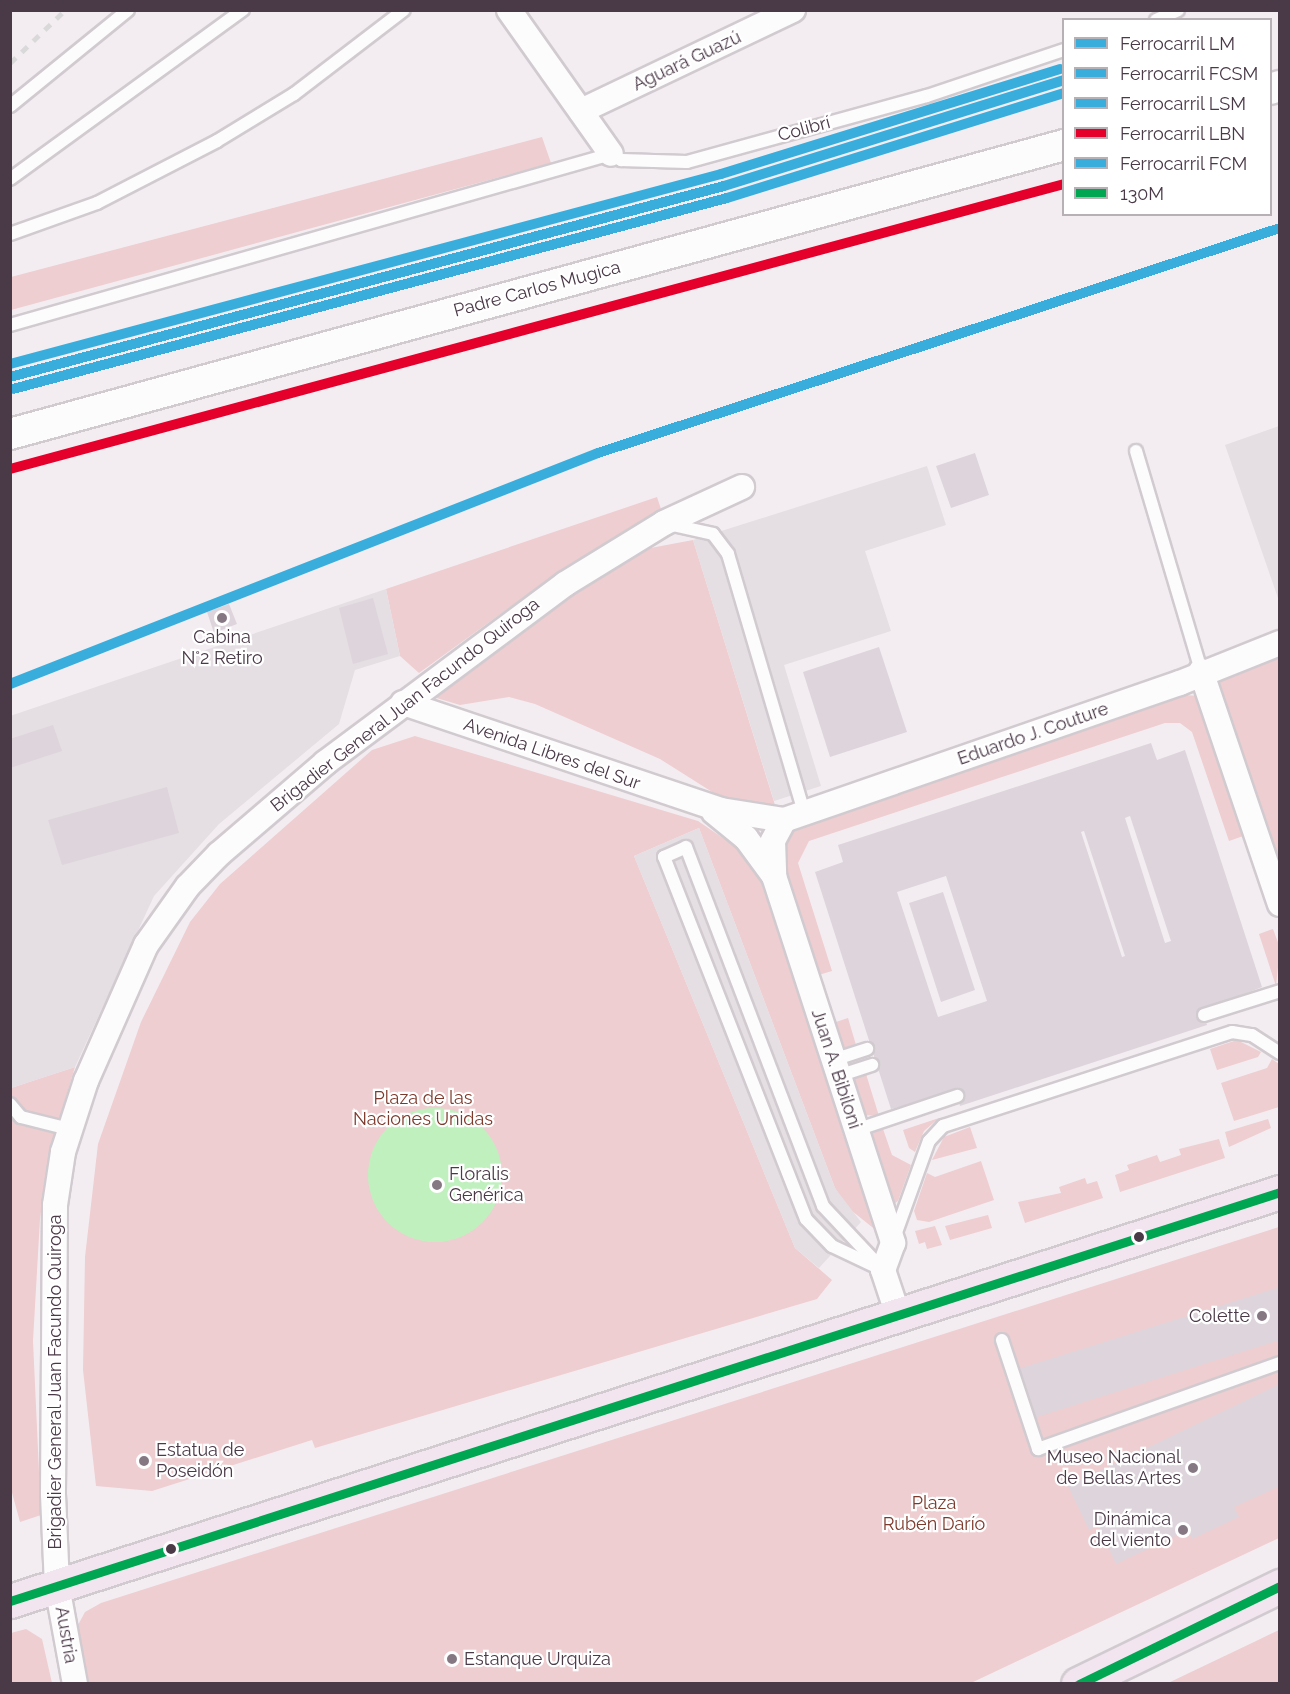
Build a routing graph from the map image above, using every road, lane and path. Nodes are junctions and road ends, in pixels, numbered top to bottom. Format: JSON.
{"nodes":[{"id":1,"x":128,"y":10,"type":"edge"},
{"id":2,"x":243,"y":10,"type":"edge"},
{"id":3,"x":404,"y":10,"type":"edge"},
{"id":4,"x":509,"y":10,"type":"edge"},
{"id":5,"x":793,"y":10,"type":"edge"},
{"id":6,"x":1178,"y":10,"type":"edge"},
{"id":7,"x":1160,"y":18,"type":"edge"},
{"id":8,"x":1062,"y":51,"type":"edge"},
{"id":9,"x":10,"y":106,"type":"edge"},
{"id":10,"x":581,"y":111,"type":"junction"},
{"id":11,"x":1062,"y":146,"type":"edge"},
{"id":12,"x":611,"y":154,"type":"junction"},
{"id":13,"x":10,"y":179,"type":"edge"},
{"id":14,"x":10,"y":234,"type":"edge"},
{"id":15,"x":10,"y":325,"type":"edge"},
{"id":16,"x":10,"y":434,"type":"edge"},
{"id":17,"x":1136,"y":451,"type":"dead end"},
{"id":18,"x":742,"y":487,"type":"dead end"},
{"id":19,"x":664,"y":523,"type":"junction"},
{"id":20,"x":1280,"y":643,"type":"edge"},
{"id":21,"x":1202,"y":671,"type":"junction"},
{"id":22,"x":403,"y":703,"type":"junction"},
{"id":23,"x":702,"y":804,"type":"junction"},
{"id":24,"x":794,"y":816,"type":"junction"},
{"id":25,"x":774,"y":876,"type":"junction"},
{"id":26,"x":1280,"y":904,"type":"edge"},
{"id":27,"x":1280,"y":991,"type":"edge"},
{"id":28,"x":1204,"y":1016,"type":"dead end"},
{"id":29,"x":867,"y":1049,"type":"dead end"},
{"id":30,"x":1280,"y":1053,"type":"edge"},
{"id":31,"x":872,"y":1065,"type":"dead end"},
{"id":32,"x":836,"y":1068,"type":"junction"},
{"id":33,"x":957,"y":1096,"type":"dead end"},
{"id":34,"x":10,"y":1104,"type":"edge"},
{"id":35,"x":69,"y":1130,"type":"junction"},
{"id":36,"x":856,"y":1130,"type":"junction"},
{"id":37,"x":1280,"y":1192,"type":"edge"},
{"id":38,"x":893,"y":1243,"type":"junction"},
{"id":39,"x":883,"y":1270,"type":"junction"},
{"id":40,"x":899,"y":1318,"type":"junction"},
{"id":41,"x":1002,"y":1340,"type":"dead end"},
{"id":42,"x":1280,"y":1363,"type":"edge"},
{"id":43,"x":57,"y":1586,"type":"junction"},
{"id":44,"x":1280,"y":1586,"type":"edge"},
{"id":45,"x":10,"y":1601,"type":"edge"},
{"id":46,"x":75,"y":1683,"type":"edge"},
{"id":47,"x":1078,"y":1683,"type":"edge"}],
"edges":[{"from":1,"to":9,"type":"lane"},
{"from":2,"to":13,"type":"lane"},
{"from":3,"to":14,"type":"lane"},
{"from":4,"to":10,"type":"street"},
{"from":5,"to":10,"type":"street","name":"Aguará Guazú"},
{"from":6,"to":7,"type":"lane"},
{"from":8,"to":12,"type":"lane","name":"Colibrí"},
{"from":10,"to":12,"type":"street"},
{"from":11,"to":16,"type":"street","name":"Padre Carlos Mugica"},
{"from":12,"to":15,"type":"lane"},
{"from":17,"to":21,"type":"lane"},
{"from":18,"to":19,"type":"street","name":"Brigadier General Juan Facundo Quiroga"},
{"from":19,"to":22,"type":"street","name":"Brigadier General Juan Facundo Quiroga"},
{"from":19,"to":24,"type":"lane"},
{"from":20,"to":21,"type":"street","name":"Eduardo J. Couture"},
{"from":21,"to":24,"type":"street","name":"Eduardo J. Couture"},
{"from":21,"to":26,"type":"street"},
{"from":22,"to":23,"type":"street","name":"Avenida Libres del Sur"},
{"from":22,"to":35,"type":"street","name":"Brigadier General Juan Facundo Quiroga"},
{"from":23,"to":24,"type":"street","name":"Avenida Libres del Sur"},
{"from":23,"to":25,"type":"street","name":"Avenida Libres del Sur"},
{"from":24,"to":25,"type":"street","name":"Juan A. Bibiloni"},
{"from":25,"to":32,"type":"street","name":"Juan A. Bibiloni"},
{"from":27,"to":28,"type":"lane"},
{"from":29,"to":32,"type":"lane"},
{"from":30,"to":38,"type":"lane"},
{"from":31,"to":32,"type":"lane"},
{"from":32,"to":36,"type":"street","name":"Juan A. Bibiloni"},
{"from":33,"to":36,"type":"lane"},
{"from":34,"to":35,"type":"lane"},
{"from":35,"to":43,"type":"street","name":"Brigadier General Juan Facundo Quiroga"},
{"from":36,"to":38,"type":"street","name":"Juan A. Bibiloni"},
{"from":37,"to":40,"type":"main road"},
{"from":38,"to":39,"type":"street"},
{"from":39,"to":39,"type":"lane"},
{"from":39,"to":40,"type":"street"},
{"from":40,"to":43,"type":"main road"},
{"from":41,"to":42,"type":"lane"},
{"from":43,"to":45,"type":"main road"},
{"from":43,"to":46,"type":"street","name":"Austria"},
{"from":44,"to":47,"type":"main road"}]}
